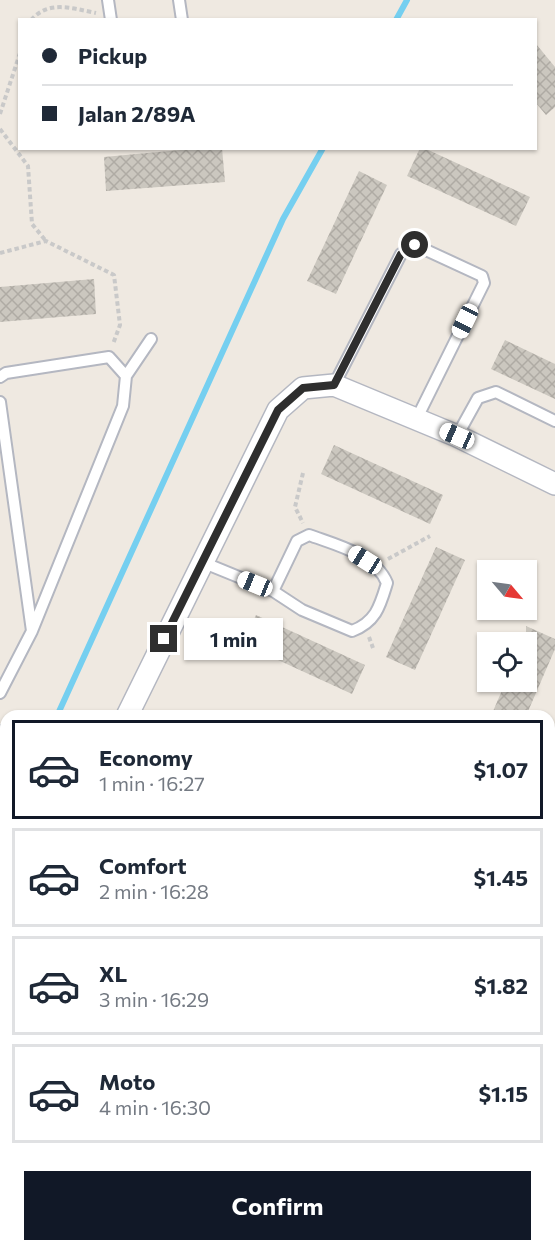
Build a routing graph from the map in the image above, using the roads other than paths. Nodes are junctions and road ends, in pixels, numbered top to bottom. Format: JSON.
{"nodes":[{"id":1,"x":108,"y":0,"type":"edge"},
{"id":2,"x":179,"y":0,"type":"edge"},
{"id":3,"x":111,"y":18,"type":"edge"},
{"id":4,"x":182,"y":18,"type":"edge"},
{"id":5,"x":151,"y":339,"type":"dead end"},
{"id":6,"x":126,"y":376,"type":"junction"},
{"id":7,"x":0,"y":377,"type":"edge"},
{"id":8,"x":334,"y":385,"type":"junction"},
{"id":9,"x":0,"y":402,"type":"edge"},
{"id":10,"x":417,"y":418,"type":"junction"},
{"id":11,"x":555,"y":421,"type":"edge"},
{"id":12,"x":457,"y":436,"type":"junction"},
{"id":13,"x":555,"y":484,"type":"edge"},
{"id":14,"x":201,"y":562,"type":"junction"},
{"id":15,"x":273,"y":591,"type":"junction"},
{"id":16,"x":32,"y":631,"type":"junction"},
{"id":17,"x":0,"y":693,"type":"edge"},
{"id":18,"x":130,"y":710,"type":"edge"}],
"edges":[{"from":1,"to":3,"type":"lane"},
{"from":2,"to":4,"type":"lane"},
{"from":5,"to":6,"type":"lane"},
{"from":6,"to":7,"type":"lane"},
{"from":6,"to":16,"type":"lane"},
{"from":8,"to":10,"type":"street"},
{"from":8,"to":10,"type":"lane"},
{"from":8,"to":14,"type":"street"},
{"from":9,"to":16,"type":"lane"},
{"from":10,"to":12,"type":"street"},
{"from":11,"to":12,"type":"lane"},
{"from":12,"to":13,"type":"street"},
{"from":14,"to":15,"type":"lane"},
{"from":14,"to":18,"type":"street"},
{"from":15,"to":15,"type":"lane"},
{"from":16,"to":17,"type":"lane"}]}
